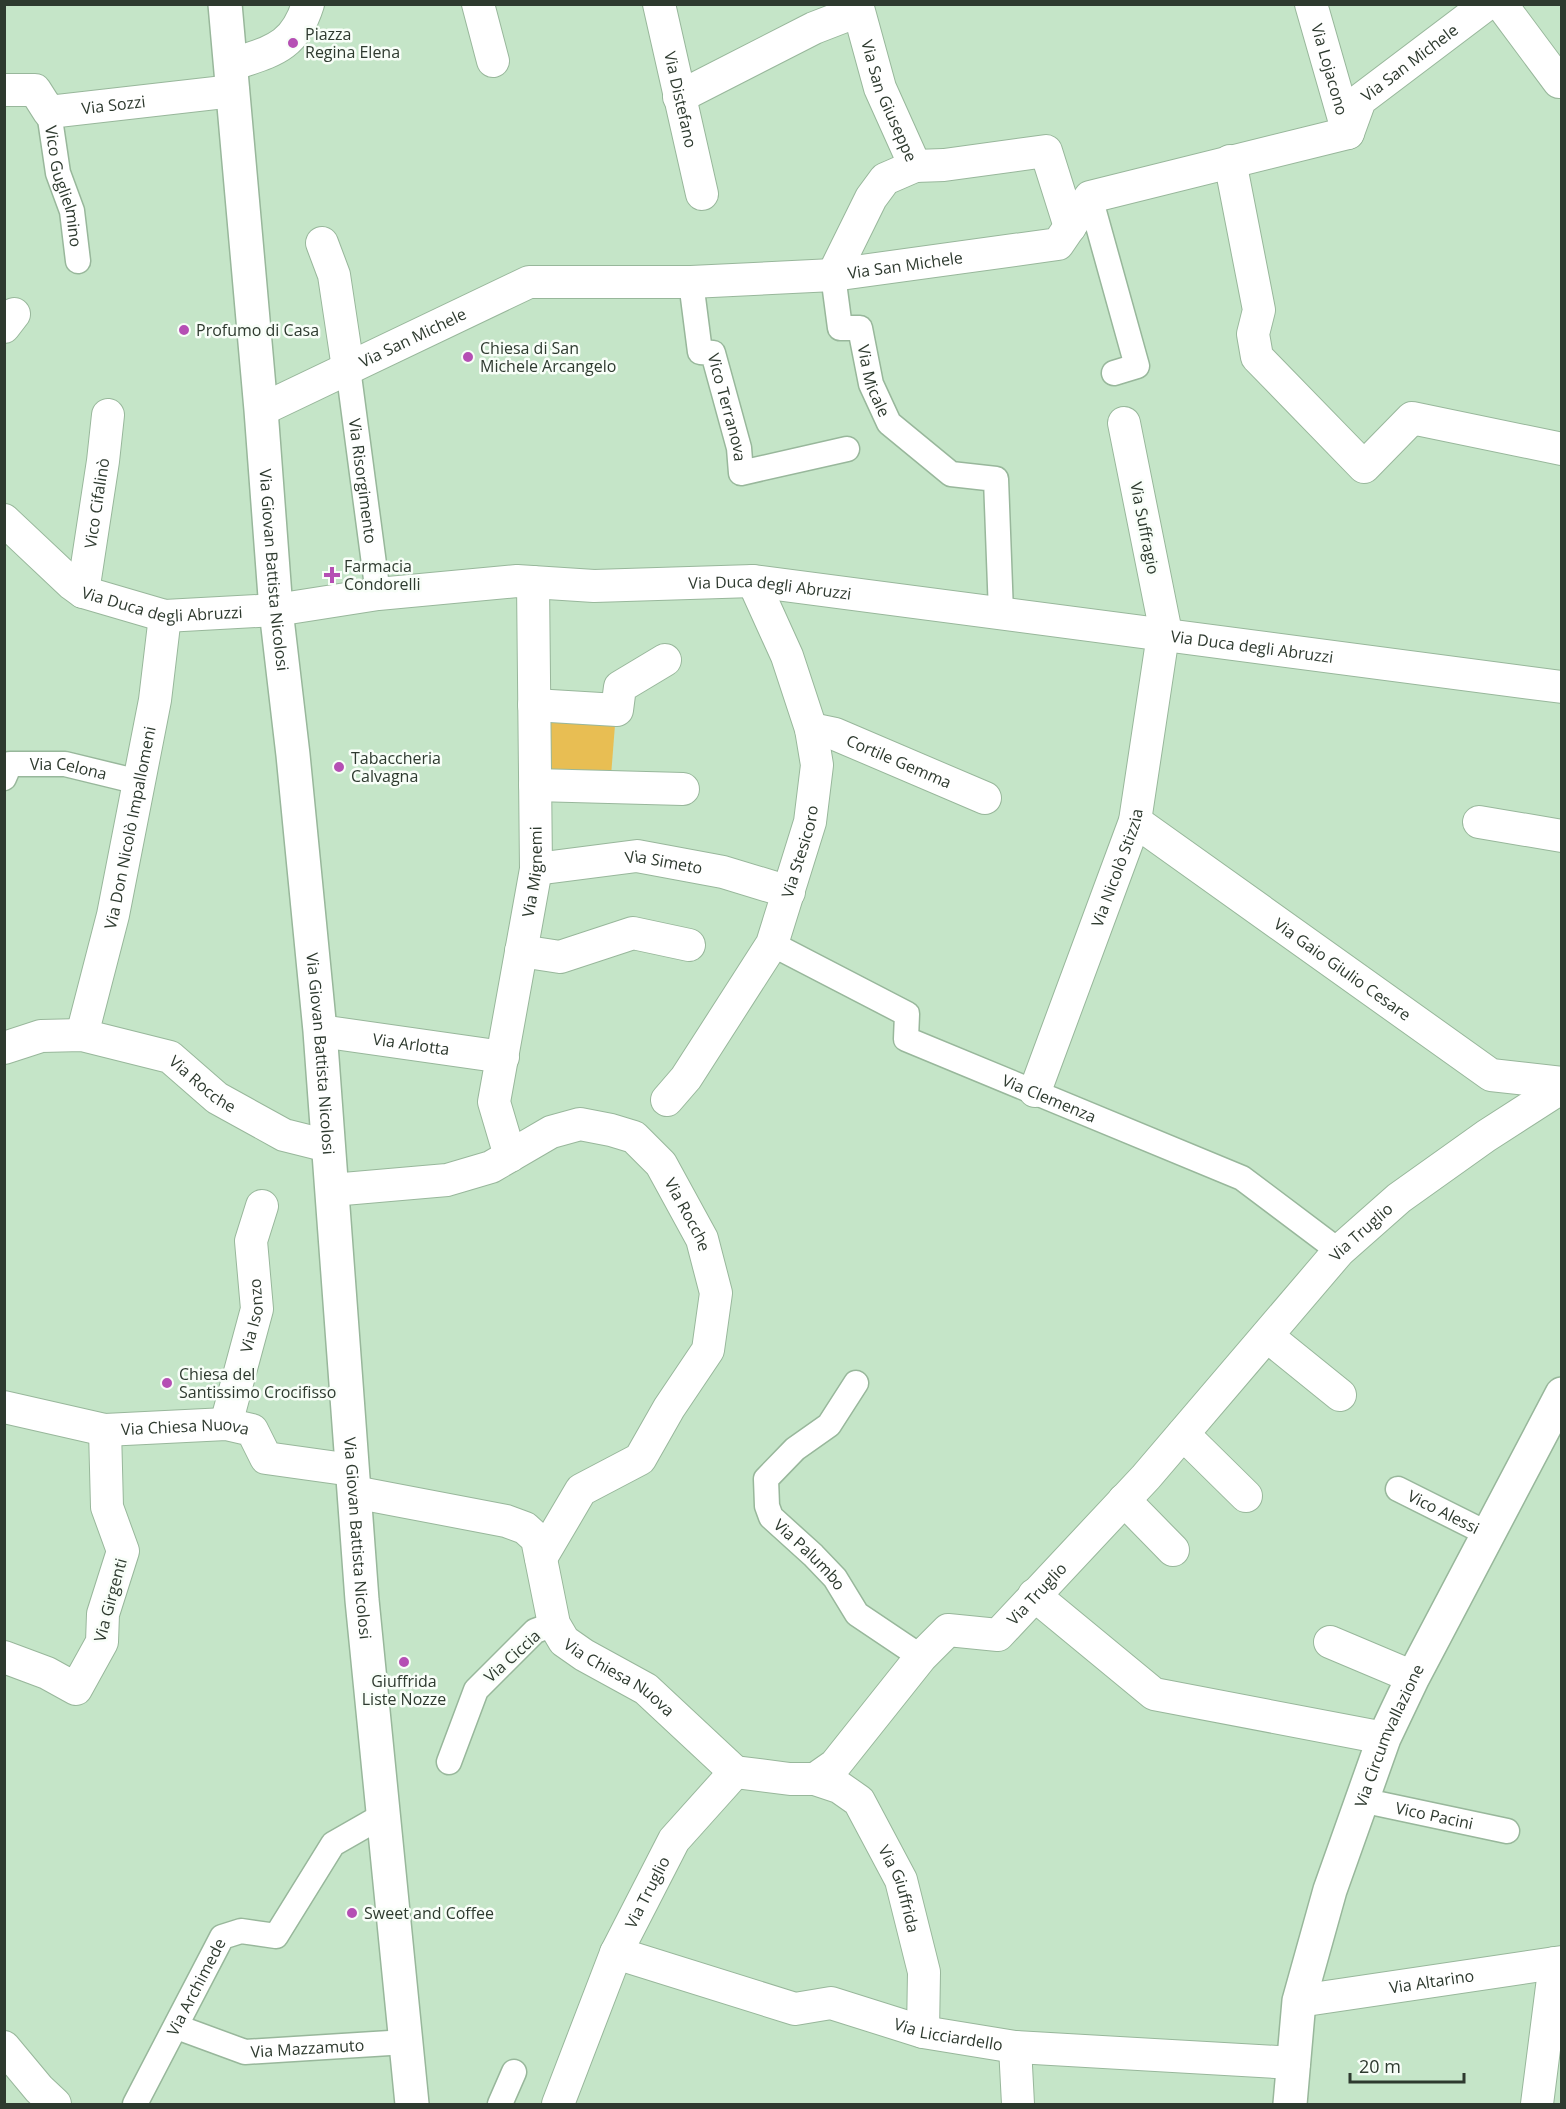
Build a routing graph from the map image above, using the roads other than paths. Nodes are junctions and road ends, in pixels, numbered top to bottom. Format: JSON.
{"nodes":[{"id":1,"x":225,"y":4,"type":"edge"},
{"id":2,"x":308,"y":4,"type":"edge"},
{"id":3,"x":478,"y":4,"type":"edge"},
{"id":4,"x":659,"y":4,"type":"edge"},
{"id":5,"x":1311,"y":4,"type":"edge"},
{"id":6,"x":1487,"y":4,"type":"edge"},
{"id":7,"x":1501,"y":4,"type":"edge"},
{"id":8,"x":858,"y":8,"type":"edge"},
{"id":9,"x":493,"y":61,"type":"dead end"},
{"id":10,"x":232,"y":78,"type":"junction"},
{"id":11,"x":1562,"y":82,"type":"edge"},
{"id":12,"x":4,"y":90,"type":"edge"},
{"id":13,"x":679,"y":97,"type":"junction"},
{"id":14,"x":49,"y":112,"type":"junction"},
{"id":15,"x":1348,"y":133,"type":"junction"},
{"id":16,"x":1230,"y":161,"type":"junction"},
{"id":17,"x":915,"y":166,"type":"junction"},
{"id":18,"x":702,"y":194,"type":"dead end"},
{"id":19,"x":1090,"y":197,"type":"junction"},
{"id":20,"x":1070,"y":227,"type":"junction"},
{"id":21,"x":321,"y":243,"type":"dead end"},
{"id":22,"x":78,"y":261,"type":"dead end"},
{"id":23,"x":833,"y":275,"type":"junction"},
{"id":24,"x":691,"y":282,"type":"junction"},
{"id":25,"x":348,"y":368,"type":"junction"},
{"id":26,"x":1114,"y":373,"type":"dead end"},
{"id":27,"x":261,"y":410,"type":"junction"},
{"id":28,"x":108,"y":415,"type":"dead end"},
{"id":29,"x":1124,"y":423,"type":"dead end"},
{"id":30,"x":848,"y":449,"type":"dead end"},
{"id":31,"x":1562,"y":449,"type":"edge"},
{"id":32,"x":4,"y":520,"type":"edge"},
{"id":33,"x":753,"y":581,"type":"junction"},
{"id":34,"x":533,"y":582,"type":"junction"},
{"id":35,"x":83,"y":592,"type":"junction"},
{"id":36,"x":378,"y":594,"type":"junction"},
{"id":37,"x":276,"y":610,"type":"junction"},
{"id":38,"x":1001,"y":613,"type":"junction"},
{"id":39,"x":165,"y":616,"type":"junction"},
{"id":40,"x":1163,"y":635,"type":"junction"},
{"id":41,"x":665,"y":660,"type":"dead end"},
{"id":42,"x":1562,"y":687,"type":"edge"},
{"id":43,"x":534,"y":705,"type":"junction"},
{"id":44,"x":811,"y":729,"type":"junction"},
{"id":45,"x":4,"y":778,"type":"edge"},
{"id":46,"x":139,"y":782,"type":"junction"},
{"id":47,"x":535,"y":785,"type":"junction"},
{"id":48,"x":683,"y":789,"type":"dead end"},
{"id":49,"x":985,"y":798,"type":"dead end"},
{"id":50,"x":1136,"y":822,"type":"junction"},
{"id":51,"x":1479,"y":822,"type":"dead end"},
{"id":52,"x":1562,"y":836,"type":"edge"},
{"id":53,"x":536,"y":869,"type":"junction"},
{"id":54,"x":789,"y":892,"type":"junction"},
{"id":55,"x":772,"y":944,"type":"junction"},
{"id":56,"x":689,"y":945,"type":"dead end"},
{"id":57,"x":521,"y":951,"type":"junction"},
{"id":58,"x":320,"y":1031,"type":"junction"},
{"id":59,"x":82,"y":1035,"type":"junction"},
{"id":60,"x":4,"y":1048,"type":"edge"},
{"id":61,"x":503,"y":1057,"type":"junction"},
{"id":62,"x":1562,"y":1085,"type":"edge"},
{"id":63,"x":1035,"y":1091,"type":"junction"},
{"id":64,"x":667,"y":1100,"type":"dead end"},
{"id":65,"x":328,"y":1146,"type":"junction"},
{"id":66,"x":510,"y":1156,"type":"junction"},
{"id":67,"x":332,"y":1190,"type":"junction"},
{"id":68,"x":262,"y":1206,"type":"dead end"},
{"id":69,"x":1339,"y":1251,"type":"junction"},
{"id":70,"x":1267,"y":1336,"type":"junction"},
{"id":71,"x":856,"y":1383,"type":"dead end"},
{"id":72,"x":1562,"y":1394,"type":"edge"},
{"id":73,"x":1340,"y":1395,"type":"dead end"},
{"id":74,"x":6,"y":1415,"type":"edge"},
{"id":75,"x":226,"y":1424,"type":"junction"},
{"id":76,"x":105,"y":1430,"type":"junction"},
{"id":77,"x":1183,"y":1434,"type":"junction"},
{"id":78,"x":353,"y":1481,"type":"junction"},
{"id":79,"x":1398,"y":1489,"type":"dead end"},
{"id":80,"x":1246,"y":1496,"type":"dead end"},
{"id":81,"x":1124,"y":1500,"type":"junction"},
{"id":82,"x":1488,"y":1534,"type":"junction"},
{"id":83,"x":1173,"y":1550,"type":"dead end"},
{"id":84,"x":541,"y":1558,"type":"junction"},
{"id":85,"x":1034,"y":1595,"type":"junction"},
{"id":86,"x":554,"y":1624,"type":"junction"},
{"id":87,"x":1330,"y":1642,"type":"dead end"},
{"id":88,"x":921,"y":1657,"type":"junction"},
{"id":89,"x":4,"y":1658,"type":"edge"},
{"id":90,"x":1413,"y":1677,"type":"junction"},
{"id":91,"x":1384,"y":1738,"type":"junction"},
{"id":92,"x":449,"y":1762,"type":"dead end"},
{"id":93,"x":735,"y":1772,"type":"junction"},
{"id":94,"x":815,"y":1779,"type":"junction"},
{"id":95,"x":1361,"y":1800,"type":"junction"},
{"id":96,"x":382,"y":1816,"type":"junction"},
{"id":97,"x":1507,"y":1831,"type":"dead end"},
{"id":98,"x":616,"y":1953,"type":"junction"},
{"id":99,"x":1558,"y":1962,"type":"edge"},
{"id":100,"x":1299,"y":2001,"type":"junction"},
{"id":101,"x":177,"y":2027,"type":"junction"},
{"id":102,"x":923,"y":2032,"type":"junction"},
{"id":103,"x":406,"y":2042,"type":"junction"},
{"id":104,"x":4,"y":2047,"type":"edge"},
{"id":105,"x":1015,"y":2047,"type":"junction"},
{"id":106,"x":1294,"y":2063,"type":"junction"},
{"id":107,"x":514,"y":2072,"type":"dead end"},
{"id":108,"x":55,"y":2104,"type":"edge"},
{"id":109,"x":135,"y":2104,"type":"edge"},
{"id":110,"x":412,"y":2104,"type":"edge"},
{"id":111,"x":500,"y":2104,"type":"edge"},
{"id":112,"x":558,"y":2104,"type":"edge"},
{"id":113,"x":1018,"y":2104,"type":"edge"},
{"id":114,"x":1290,"y":2104,"type":"edge"},
{"id":115,"x":1538,"y":2104,"type":"edge"}],
"edges":[{"from":1,"to":10,"type":"street","name":"Via Giovan Battista Nicolosi"},
{"from":2,"to":10,"type":"street","name":"Via Sozzi"},
{"from":3,"to":9,"type":"street"},
{"from":4,"to":13,"type":"street","name":"Via Distefano"},
{"from":5,"to":15,"type":"street","name":"Via Lojacono"},
{"from":6,"to":15,"type":"street","name":"Via San Michele"},
{"from":7,"to":11,"type":"street"},
{"from":8,"to":13,"type":"street"},
{"from":8,"to":17,"type":"street","name":"Via San Giuseppe"},
{"from":10,"to":14,"type":"street","name":"Via Sozzi"},
{"from":10,"to":27,"type":"street","name":"Via Giovan Battista Nicolosi"},
{"from":12,"to":14,"type":"street"},
{"from":13,"to":18,"type":"street","name":"Via Distefano"},
{"from":14,"to":22,"type":"street","name":"Vico Guglielmino"},
{"from":15,"to":16,"type":"street"},
{"from":16,"to":19,"type":"street"},
{"from":16,"to":31,"type":"street"},
{"from":17,"to":20,"type":"street","name":"Via San Giuseppe"},
{"from":17,"to":23,"type":"street"},
{"from":19,"to":20,"type":"street","name":"Via San Michele"},
{"from":19,"to":26,"type":"street"},
{"from":20,"to":23,"type":"street","name":"Via San Michele"},
{"from":21,"to":25,"type":"street"},
{"from":23,"to":24,"type":"street","name":"Via San Michele"},
{"from":23,"to":38,"type":"street","name":"Via Micale"},
{"from":24,"to":25,"type":"street","name":"Via San Michele"},
{"from":24,"to":30,"type":"street","name":"Vico Terranova"},
{"from":25,"to":27,"type":"street","name":"Via San Michele"},
{"from":25,"to":36,"type":"street","name":"Via Risorgimento"},
{"from":27,"to":37,"type":"street","name":"Via Giovan Battista Nicolosi"},
{"from":28,"to":35,"type":"street","name":"Vico Cifalinò"},
{"from":29,"to":40,"type":"street","name":"Via Suffragio"},
{"from":32,"to":35,"type":"street","name":"Via Duca degli Abruzzi"},
{"from":33,"to":34,"type":"street","name":"Via Duca degli Abruzzi"},
{"from":33,"to":38,"type":"street","name":"Via Duca degli Abruzzi"},
{"from":33,"to":44,"type":"street","name":"Via Stesicoro"},
{"from":34,"to":36,"type":"street","name":"Via Duca degli Abruzzi"},
{"from":34,"to":43,"type":"street","name":"Via Mignemi"},
{"from":35,"to":39,"type":"street","name":"Via Duca degli Abruzzi"},
{"from":36,"to":37,"type":"street","name":"Via Duca degli Abruzzi"},
{"from":37,"to":39,"type":"street","name":"Via Duca degli Abruzzi"},
{"from":37,"to":58,"type":"street","name":"Via Giovan Battista Nicolosi"},
{"from":38,"to":40,"type":"street","name":"Via Duca degli Abruzzi"},
{"from":39,"to":46,"type":"street","name":"Via Don Nicolò Impallomeni"},
{"from":40,"to":42,"type":"street","name":"Via Duca degli Abruzzi"},
{"from":40,"to":50,"type":"street","name":"Via Nicolò Stizzia"},
{"from":41,"to":43,"type":"street"},
{"from":43,"to":47,"type":"street","name":"Via Mignemi"},
{"from":44,"to":49,"type":"street","name":"Cortile Gemma"},
{"from":44,"to":54,"type":"street","name":"Via Stesicoro"},
{"from":45,"to":46,"type":"street","name":"Via Celona"},
{"from":46,"to":59,"type":"street","name":"Via Don Nicolò Impallomeni"},
{"from":47,"to":48,"type":"street"},
{"from":47,"to":53,"type":"street","name":"Via Mignemi"},
{"from":50,"to":62,"type":"street","name":"Via Gaio Giulio Cesare"},
{"from":50,"to":63,"type":"street","name":"Via Nicolò Stizzia"},
{"from":51,"to":52,"type":"street"},
{"from":53,"to":54,"type":"street","name":"Via Simeto"},
{"from":53,"to":57,"type":"street","name":"Via Mignemi"},
{"from":54,"to":55,"type":"street","name":"Via Stesicoro"},
{"from":55,"to":63,"type":"street","name":"Via Clemenza"},
{"from":55,"to":64,"type":"street","name":"Via Stesicoro"},
{"from":56,"to":57,"type":"street"},
{"from":57,"to":61,"type":"street","name":"Via Mignemi"},
{"from":58,"to":61,"type":"street","name":"Via Arlotta"},
{"from":58,"to":65,"type":"street","name":"Via Giovan Battista Nicolosi"},
{"from":59,"to":60,"type":"street","name":"Via Rocche"},
{"from":59,"to":65,"type":"street","name":"Via Rocche"},
{"from":61,"to":66,"type":"street","name":"Via Mignemi"},
{"from":62,"to":69,"type":"street","name":"Via Truglio"},
{"from":63,"to":69,"type":"street","name":"Via Clemenza"},
{"from":65,"to":67,"type":"street","name":"Via Giovan Battista Nicolosi"},
{"from":66,"to":67,"type":"street","name":"Via Rocche"},
{"from":66,"to":84,"type":"street","name":"Via Rocche"},
{"from":67,"to":78,"type":"street","name":"Via Giovan Battista Nicolosi"},
{"from":68,"to":75,"type":"street","name":"Via Isonzo"},
{"from":69,"to":70,"type":"street","name":"Via Truglio"},
{"from":70,"to":73,"type":"street"},
{"from":70,"to":77,"type":"street","name":"Via Truglio"},
{"from":71,"to":88,"type":"street","name":"Via Palumbo"},
{"from":72,"to":82,"type":"street","name":"Via Circumvallazione"},
{"from":74,"to":76,"type":"street","name":"Via Chiesa Nuova"},
{"from":75,"to":76,"type":"street","name":"Via Chiesa Nuova"},
{"from":75,"to":78,"type":"street","name":"Via Chiesa Nuova"},
{"from":76,"to":89,"type":"street","name":"Via Girgenti"},
{"from":77,"to":80,"type":"street"},
{"from":77,"to":81,"type":"street","name":"Via Truglio"},
{"from":78,"to":84,"type":"street","name":"Via Chiesa Nuova"},
{"from":78,"to":96,"type":"street","name":"Via Giovan Battista Nicolosi"},
{"from":79,"to":82,"type":"street","name":"Vico Alessi"},
{"from":81,"to":83,"type":"street"},
{"from":81,"to":85,"type":"street","name":"Via Truglio"},
{"from":82,"to":90,"type":"street","name":"Via Circumvallazione"},
{"from":84,"to":86,"type":"street","name":"Via Chiesa Nuova"},
{"from":85,"to":88,"type":"street","name":"Via Truglio"},
{"from":85,"to":91,"type":"street"},
{"from":86,"to":92,"type":"street","name":"Via Ciccia"},
{"from":86,"to":93,"type":"street","name":"Via Chiesa Nuova"},
{"from":87,"to":90,"type":"street"},
{"from":88,"to":94,"type":"street","name":"Via Truglio"},
{"from":90,"to":91,"type":"street","name":"Via Circumvallazione"},
{"from":91,"to":95,"type":"street","name":"Via Circumvallazione"},
{"from":93,"to":94,"type":"street"},
{"from":93,"to":98,"type":"street","name":"Via Truglio"},
{"from":94,"to":102,"type":"street","name":"Via Giuffrida"},
{"from":95,"to":97,"type":"street","name":"Vico Pacini"},
{"from":95,"to":100,"type":"street","name":"Via Circumvallazione"},
{"from":96,"to":101,"type":"street","name":"Via Archimede"},
{"from":96,"to":103,"type":"street","name":"Via Giovan Battista Nicolosi"},
{"from":98,"to":102,"type":"street","name":"Via Licciardello"},
{"from":98,"to":112,"type":"street","name":"Via Truglio"},
{"from":99,"to":100,"type":"street","name":"Via Altarino"},
{"from":99,"to":115,"type":"street"},
{"from":100,"to":106,"type":"street","name":"Via Circumvallazione"},
{"from":101,"to":103,"type":"street","name":"Via Mazzamuto"},
{"from":101,"to":109,"type":"street","name":"Via Archimede"},
{"from":102,"to":105,"type":"street","name":"Via Licciardello"},
{"from":103,"to":110,"type":"street","name":"Via Giovan Battista Nicolosi"},
{"from":104,"to":108,"type":"street"},
{"from":105,"to":106,"type":"street","name":"Via Licciardello"},
{"from":105,"to":113,"type":"street"},
{"from":106,"to":114,"type":"street","name":"Via Circumvallazione"},
{"from":107,"to":111,"type":"street"}]}
